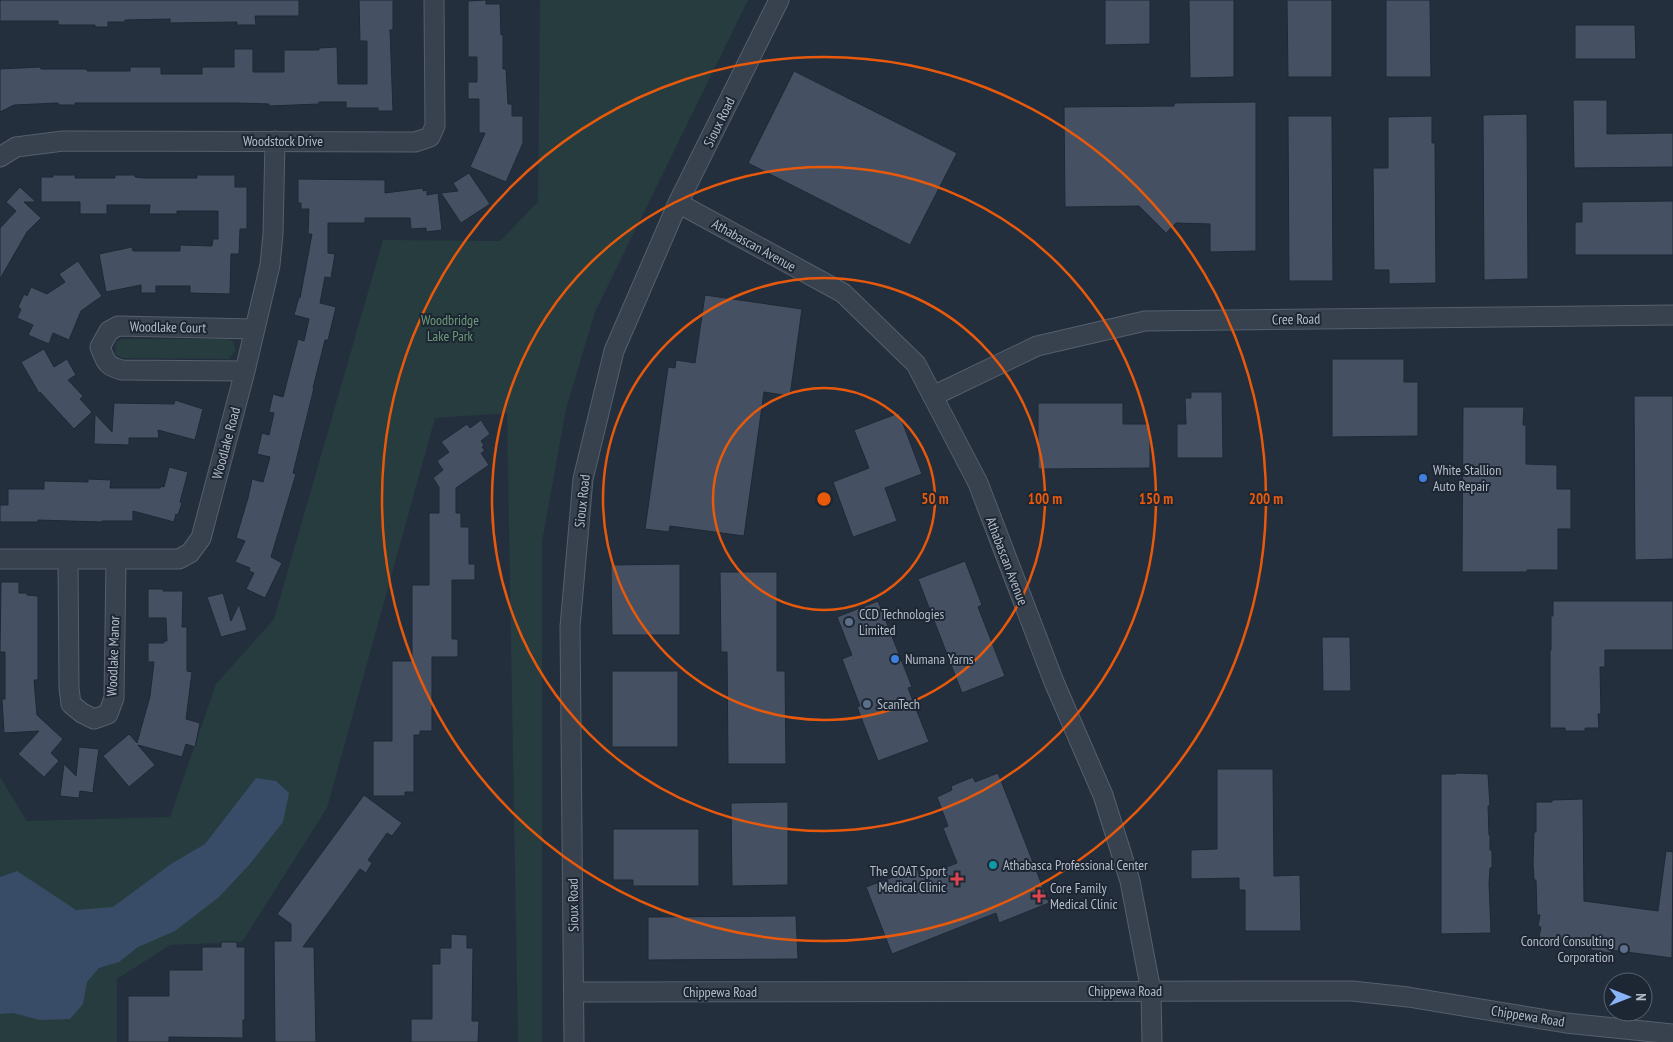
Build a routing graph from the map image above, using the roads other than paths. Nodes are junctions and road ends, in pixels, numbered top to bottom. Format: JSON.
{"nodes":[{"id":1,"x":434,"y":0,"type":"edge"},
{"id":2,"x":780,"y":0,"type":"edge"},
{"id":3,"x":275,"y":141,"type":"junction"},
{"id":4,"x":0,"y":158,"type":"edge"},
{"id":5,"x":678,"y":203,"type":"junction"},
{"id":6,"x":1673,"y":314,"type":"edge"},
{"id":7,"x":254,"y":328,"type":"junction"},
{"id":8,"x":245,"y":371,"type":"junction"},
{"id":9,"x":932,"y":396,"type":"junction"},
{"id":10,"x":0,"y":559,"type":"edge"},
{"id":11,"x":68,"y":560,"type":"junction"},
{"id":12,"x":116,"y":560,"type":"junction"},
{"id":13,"x":1151,"y":991,"type":"junction"},
{"id":14,"x":574,"y":992,"type":"junction"},
{"id":15,"x":1673,"y":1034,"type":"edge"},
{"id":16,"x":574,"y":1042,"type":"edge"},
{"id":17,"x":1152,"y":1042,"type":"edge"}],
"edges":[{"from":1,"to":3,"type":"street","name":"Woodstock Drive"},
{"from":2,"to":5,"type":"street","name":"Sioux Road"},
{"from":3,"to":4,"type":"street","name":"Woodstock Drive"},
{"from":3,"to":7,"type":"street","name":"Woodlake Road"},
{"from":5,"to":9,"type":"street","name":"Athabascan Avenue"},
{"from":5,"to":14,"type":"street","name":"Sioux Road"},
{"from":6,"to":9,"type":"street","name":"Cree Road"},
{"from":7,"to":8,"type":"street","name":"Woodlake Road"},
{"from":7,"to":8,"type":"street","name":"Woodlake Court"},
{"from":8,"to":12,"type":"street","name":"Woodlake Road"},
{"from":9,"to":13,"type":"street","name":"Athabascan Avenue"},
{"from":10,"to":11,"type":"street","name":"Woodlake Road"},
{"from":11,"to":12,"type":"street","name":"Woodlake Road"},
{"from":11,"to":12,"type":"street","name":"Woodlake Manor"},
{"from":13,"to":14,"type":"street","name":"Chippewa Road"},
{"from":13,"to":15,"type":"street","name":"Chippewa Road"},
{"from":13,"to":17,"type":"street","name":"Athabascan Avenue"},
{"from":14,"to":16,"type":"street","name":"Sioux Road"}]}
